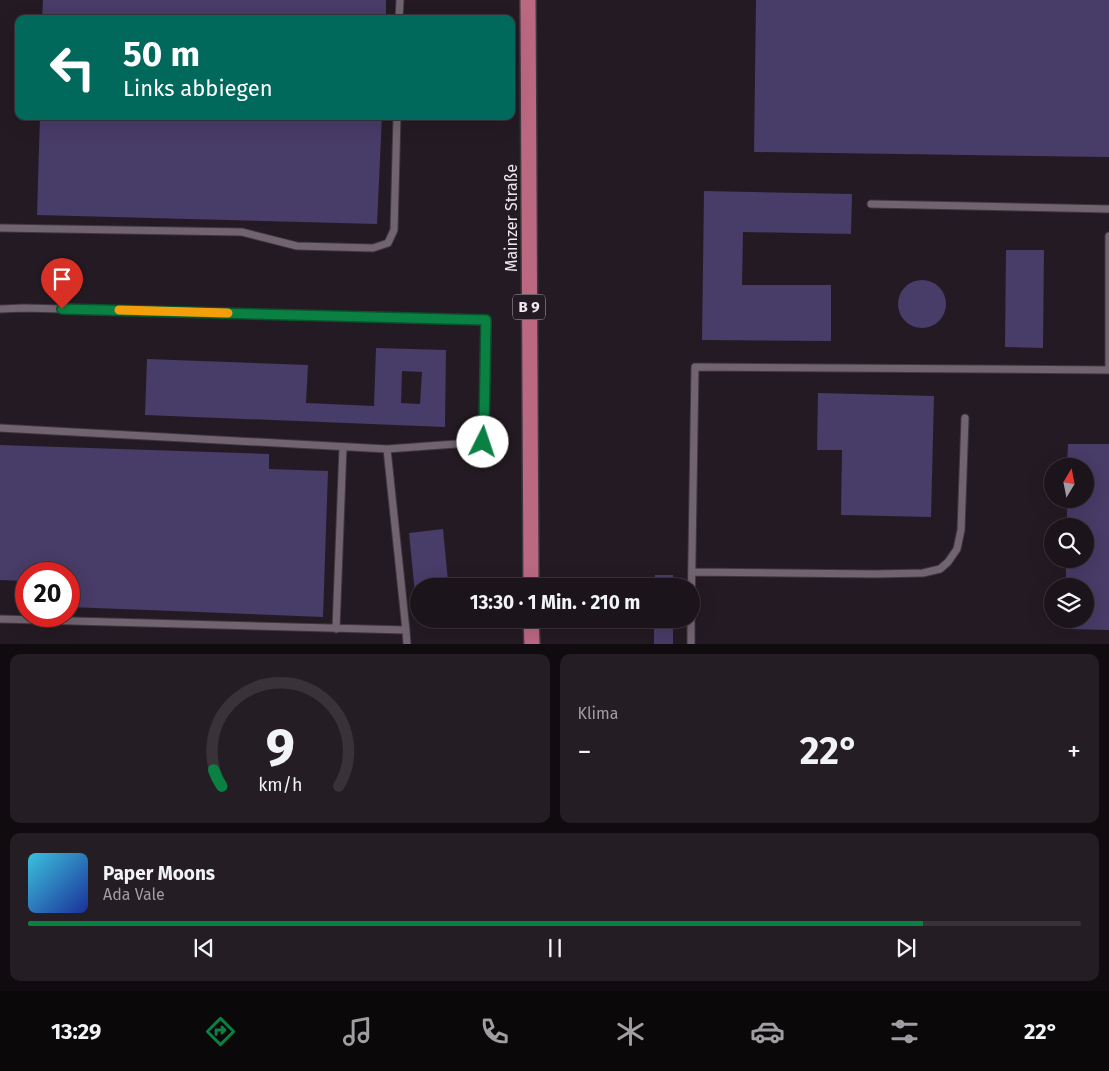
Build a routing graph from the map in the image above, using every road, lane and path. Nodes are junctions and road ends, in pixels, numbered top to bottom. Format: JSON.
{"nodes":[{"id":1,"x":400,"y":0,"type":"edge"},
{"id":2,"x":528,"y":0,"type":"edge"},
{"id":3,"x":399,"y":15,"type":"edge"},
{"id":4,"x":397,"y":120,"type":"edge"},
{"id":5,"x":871,"y":204,"type":"dead end"},
{"id":6,"x":1109,"y":209,"type":"edge"},
{"id":7,"x":0,"y":228,"type":"edge"},
{"id":8,"x":1109,"y":236,"type":"edge"},
{"id":9,"x":0,"y":309,"type":"edge"},
{"id":10,"x":965,"y":418,"type":"dead end"},
{"id":11,"x":0,"y":428,"type":"edge"},
{"id":12,"x":343,"y":447,"type":"junction"},
{"id":13,"x":388,"y":449,"type":"junction"},
{"id":14,"x":692,"y":572,"type":"junction"},
{"id":15,"x":531,"y":578,"type":"edge"},
{"id":16,"x":692,"y":578,"type":"edge"},
{"id":17,"x":0,"y":619,"type":"edge"},
{"id":18,"x":532,"y":628,"type":"edge"},
{"id":19,"x":691,"y":628,"type":"edge"},
{"id":20,"x":336,"y":629,"type":"junction"},
{"id":21,"x":406,"y":630,"type":"junction"},
{"id":22,"x":407,"y":644,"type":"edge"},
{"id":23,"x":532,"y":644,"type":"edge"},
{"id":24,"x":691,"y":644,"type":"edge"}],
"edges":[{"from":1,"to":3,"type":"lane"},
{"from":2,"to":15,"type":"main road","name":"Mainzer Straße","number":"B 9"},
{"from":4,"to":7,"type":"lane"},
{"from":5,"to":6,"type":"lane"},
{"from":8,"to":14,"type":"lane"},
{"from":9,"to":13,"type":"lane"},
{"from":10,"to":14,"type":"lane"},
{"from":11,"to":12,"type":"lane"},
{"from":12,"to":13,"type":"lane"},
{"from":12,"to":20,"type":"lane"},
{"from":13,"to":21,"type":"lane"},
{"from":14,"to":16,"type":"lane"},
{"from":17,"to":20,"type":"lane"},
{"from":18,"to":23,"type":"main road"},
{"from":19,"to":24,"type":"lane"},
{"from":20,"to":21,"type":"lane"},
{"from":21,"to":22,"type":"lane"}]}
